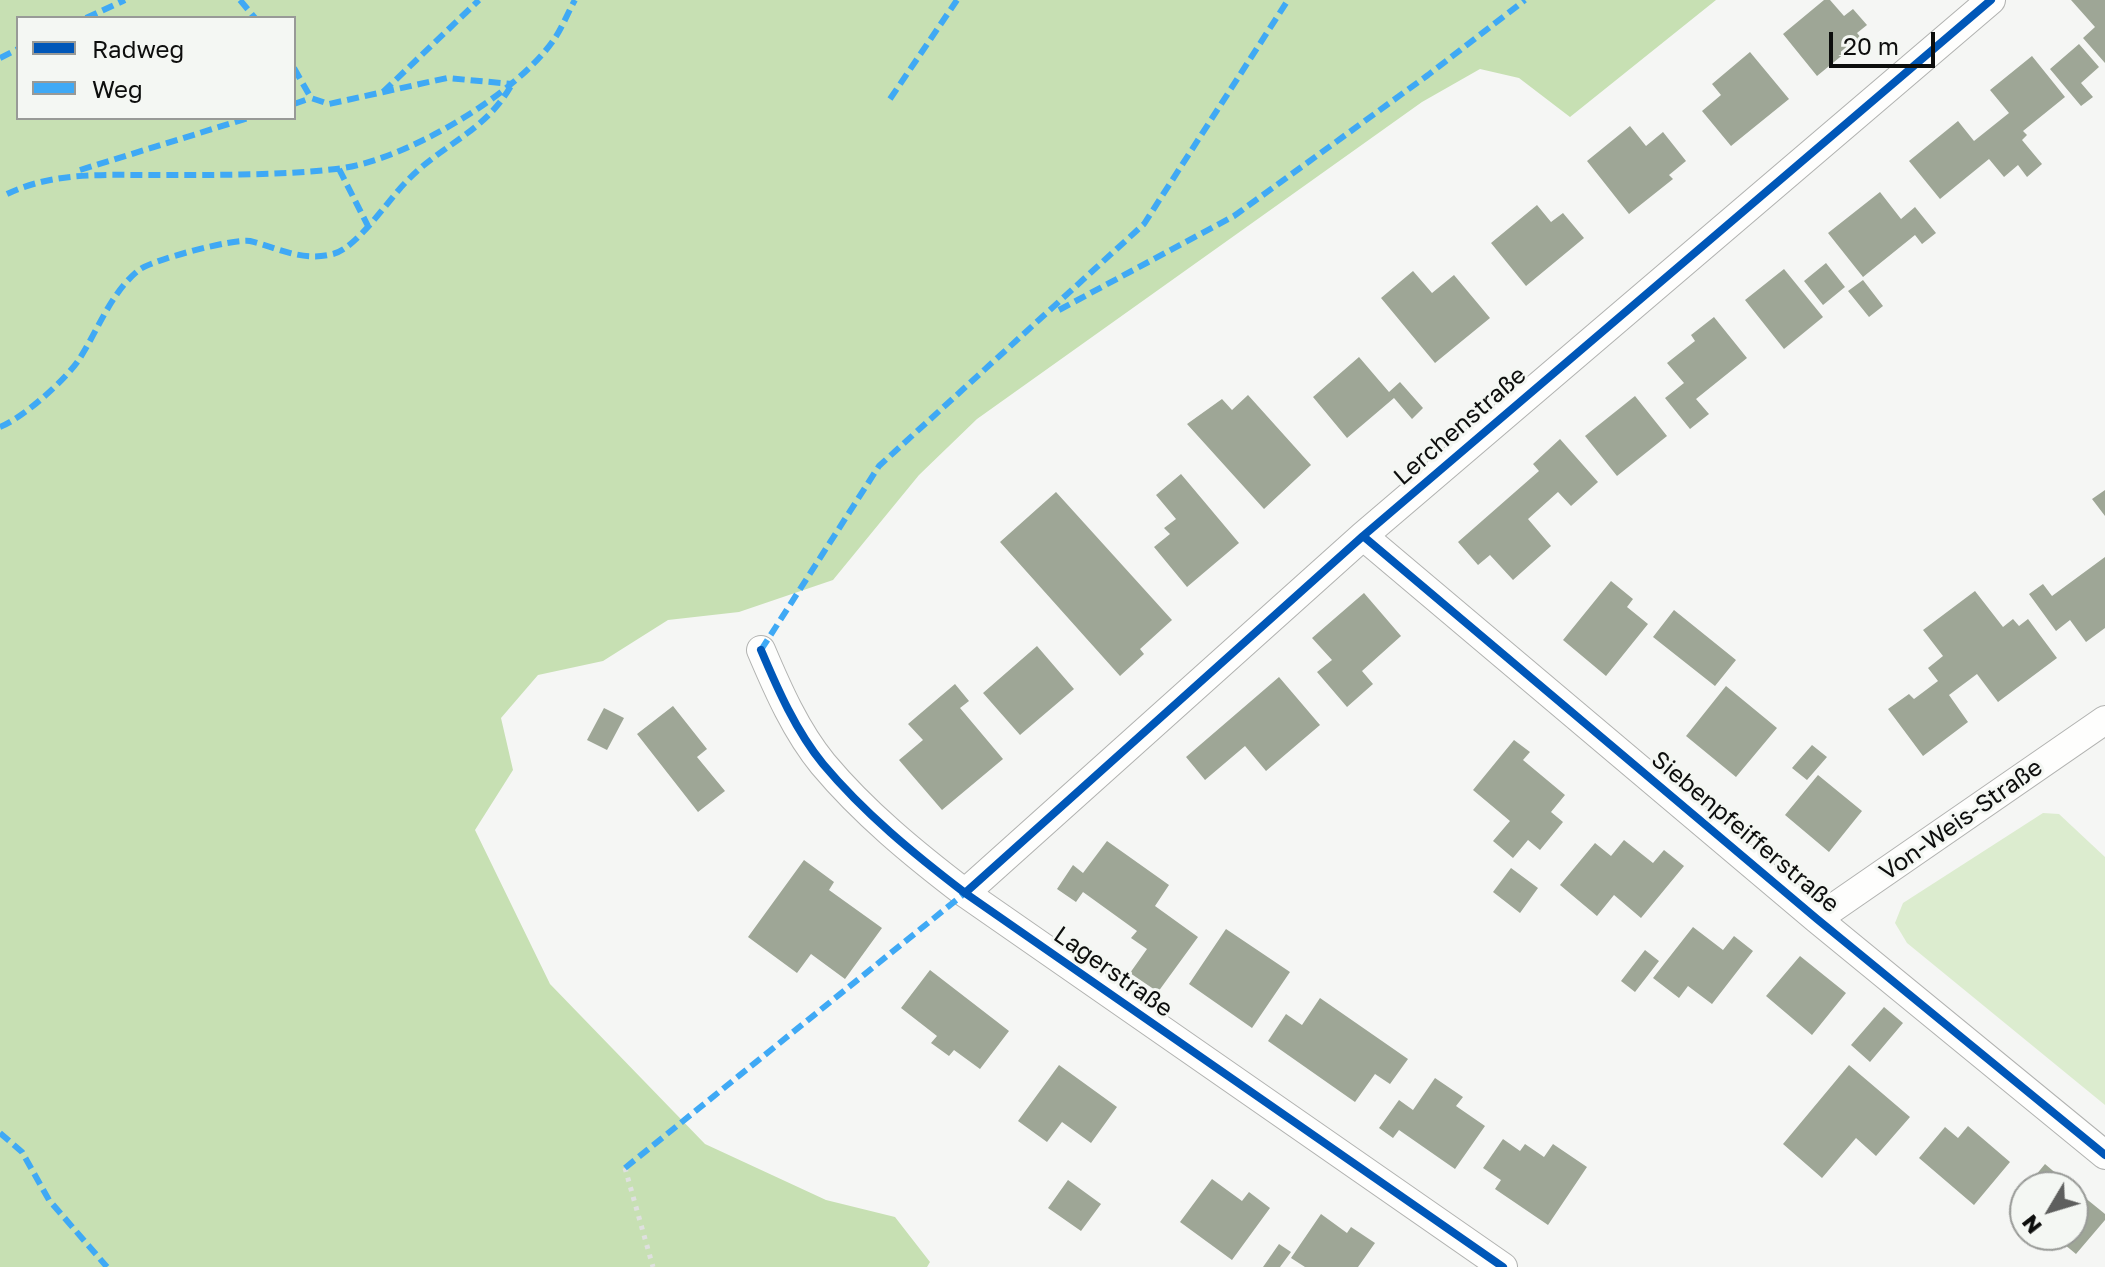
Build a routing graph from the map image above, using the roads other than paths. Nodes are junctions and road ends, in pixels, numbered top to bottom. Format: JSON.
{"nodes":[{"id":1,"x":1991,"y":0,"type":"edge"},
{"id":2,"x":1363,"y":536,"type":"junction"},
{"id":3,"x":761,"y":650,"type":"dead end"},
{"id":4,"x":2105,"y":720,"type":"edge"},
{"id":5,"x":965,"y":893,"type":"junction"},
{"id":6,"x":1817,"y":919,"type":"junction"},
{"id":7,"x":2105,"y":1155,"type":"edge"},
{"id":8,"x":1503,"y":1267,"type":"edge"}],
"edges":[{"from":1,"to":2,"type":"street","name":"Lerchenstraße"},
{"from":2,"to":5,"type":"street","name":"Lerchenstraße"},
{"from":2,"to":6,"type":"street","name":"Siebenpfeifferstraße"},
{"from":3,"to":5,"type":"street","name":"Lagerstraße"},
{"from":4,"to":6,"type":"street","name":"Von-Weis-Straße"},
{"from":5,"to":8,"type":"street","name":"Lagerstraße"},
{"from":6,"to":7,"type":"street","name":"Siebenpfeifferstraße"}]}
